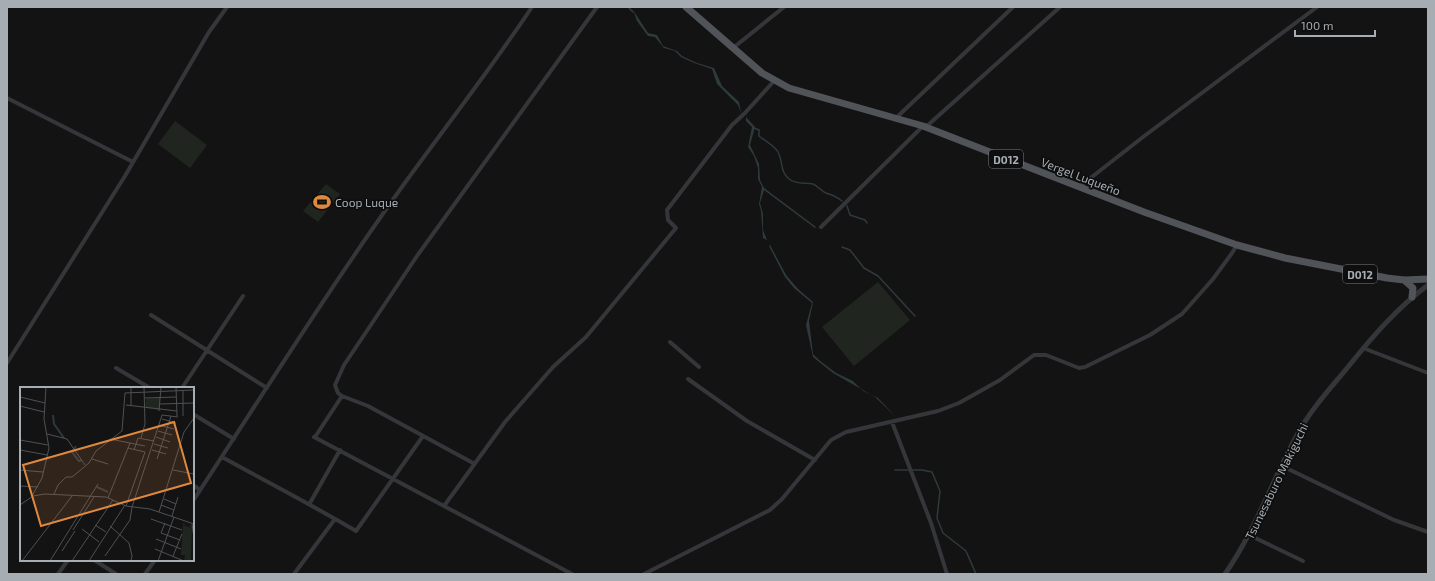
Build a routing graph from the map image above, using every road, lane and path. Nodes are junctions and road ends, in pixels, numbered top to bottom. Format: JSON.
{"nodes":[{"id":1,"x":227,"y":7,"type":"edge"},
{"id":2,"x":532,"y":7,"type":"edge"},
{"id":3,"x":597,"y":7,"type":"edge"},
{"id":4,"x":686,"y":7,"type":"edge"},
{"id":5,"x":784,"y":7,"type":"edge"},
{"id":6,"x":1013,"y":7,"type":"edge"},
{"id":7,"x":1060,"y":7,"type":"edge"},
{"id":8,"x":1317,"y":7,"type":"edge"},
{"id":9,"x":733,"y":48,"type":"junction"},
{"id":10,"x":774,"y":81,"type":"junction"},
{"id":11,"x":7,"y":98,"type":"edge"},
{"id":12,"x":895,"y":119,"type":"junction"},
{"id":13,"x":923,"y":126,"type":"junction"},
{"id":14,"x":134,"y":162,"type":"junction"},
{"id":15,"x":1079,"y":187,"type":"junction"},
{"id":16,"x":821,"y":227,"type":"dead end"},
{"id":17,"x":1237,"y":245,"type":"junction"},
{"id":18,"x":1428,"y":279,"type":"edge"},
{"id":19,"x":1404,"y":280,"type":"junction"},
{"id":20,"x":1428,"y":285,"type":"edge"},
{"id":21,"x":243,"y":296,"type":"dead end"},
{"id":22,"x":1412,"y":297,"type":"junction"},
{"id":23,"x":151,"y":315,"type":"dead end"},
{"id":24,"x":670,"y":342,"type":"dead end"},
{"id":25,"x":1363,"y":348,"type":"junction"},
{"id":26,"x":207,"y":350,"type":"junction"},
{"id":27,"x":7,"y":363,"type":"edge"},
{"id":28,"x":700,"y":367,"type":"dead end"},
{"id":29,"x":116,"y":368,"type":"dead end"},
{"id":30,"x":1428,"y":373,"type":"edge"},
{"id":31,"x":688,"y":379,"type":"dead end"},
{"id":32,"x":148,"y":387,"type":"edge"},
{"id":33,"x":183,"y":387,"type":"edge"},
{"id":34,"x":267,"y":388,"type":"junction"},
{"id":35,"x":342,"y":396,"type":"junction"},
{"id":36,"x":194,"y":415,"type":"edge"},
{"id":37,"x":892,"y":422,"type":"junction"},
{"id":38,"x":423,"y":436,"type":"junction"},
{"id":39,"x":234,"y":439,"type":"junction"},
{"id":40,"x":340,"y":450,"type":"junction"},
{"id":41,"x":222,"y":457,"type":"junction"},
{"id":42,"x":815,"y":460,"type":"junction"},
{"id":43,"x":473,"y":464,"type":"junction"},
{"id":44,"x":1282,"y":466,"type":"junction"},
{"id":45,"x":394,"y":478,"type":"junction"},
{"id":46,"x":194,"y":486,"type":"edge"},
{"id":47,"x":200,"y":490,"type":"junction"},
{"id":48,"x":194,"y":499,"type":"edge"},
{"id":49,"x":310,"y":503,"type":"junction"},
{"id":50,"x":444,"y":506,"type":"junction"},
{"id":51,"x":335,"y":519,"type":"junction"},
{"id":52,"x":1428,"y":532,"type":"edge"},
{"id":53,"x":1249,"y":535,"type":"junction"},
{"id":54,"x":67,"y":561,"type":"edge"},
{"id":55,"x":96,"y":561,"type":"edge"},
{"id":56,"x":154,"y":561,"type":"edge"},
{"id":57,"x":1303,"y":561,"type":"dead end"},
{"id":58,"x":58,"y":574,"type":"edge"},
{"id":59,"x":116,"y":574,"type":"edge"},
{"id":60,"x":145,"y":574,"type":"edge"},
{"id":61,"x":294,"y":574,"type":"edge"},
{"id":62,"x":572,"y":574,"type":"edge"},
{"id":63,"x":644,"y":574,"type":"edge"},
{"id":64,"x":947,"y":574,"type":"edge"},
{"id":65,"x":1225,"y":574,"type":"edge"}],
"edges":[{"from":1,"to":14,"type":"street"},
{"from":2,"to":34,"type":"street"},
{"from":3,"to":35,"type":"street"},
{"from":4,"to":9,"type":"main road","name":"Vergel Luqueño","number":"D012"},
{"from":5,"to":9,"type":"street"},
{"from":6,"to":12,"type":"street"},
{"from":7,"to":13,"type":"street"},
{"from":8,"to":15,"type":"street"},
{"from":9,"to":10,"type":"main road","name":"Vergel Luqueño","number":"D012"},
{"from":10,"to":12,"type":"main road","name":"Vergel Luqueño","number":"D012"},
{"from":10,"to":43,"type":"street"},
{"from":11,"to":14,"type":"street"},
{"from":12,"to":13,"type":"main road","name":"Vergel Luqueño","number":"D012"},
{"from":13,"to":15,"type":"main road","name":"Vergel Luqueño","number":"D012"},
{"from":13,"to":16,"type":"street"},
{"from":14,"to":27,"type":"street"},
{"from":15,"to":17,"type":"main road","name":"Vergel Luqueño","number":"D012"},
{"from":17,"to":19,"type":"main road","name":"Vergel Luqueño","number":"D012"},
{"from":17,"to":37,"type":"street"},
{"from":18,"to":19,"type":"main road","name":"Vergel Luqueño","number":"D012"},
{"from":19,"to":22,"type":"main road"},
{"from":20,"to":22,"type":"street","name":"Tsunesaburo Makiguchi"},
{"from":21,"to":26,"type":"street"},
{"from":22,"to":25,"type":"street","name":"Tsunesaburo Makiguchi"},
{"from":23,"to":26,"type":"street"},
{"from":24,"to":28,"type":"street"},
{"from":25,"to":30,"type":"street"},
{"from":25,"to":44,"type":"street","name":"Tsunesaburo Makiguchi"},
{"from":26,"to":33,"type":"street"},
{"from":26,"to":34,"type":"street"},
{"from":29,"to":32,"type":"street"},
{"from":31,"to":42,"type":"street"},
{"from":34,"to":39,"type":"street"},
{"from":35,"to":38,"type":"street"},
{"from":35,"to":40,"type":"street"},
{"from":36,"to":39,"type":"street"},
{"from":37,"to":42,"type":"street"},
{"from":37,"to":64,"type":"street"},
{"from":38,"to":43,"type":"street"},
{"from":38,"to":45,"type":"street"},
{"from":39,"to":41,"type":"street"},
{"from":40,"to":45,"type":"street"},
{"from":40,"to":49,"type":"street"},
{"from":41,"to":47,"type":"street"},
{"from":41,"to":49,"type":"street"},
{"from":42,"to":63,"type":"street"},
{"from":43,"to":50,"type":"street"},
{"from":44,"to":52,"type":"street"},
{"from":44,"to":53,"type":"street","name":"Tsunesaburo Makiguchi"},
{"from":45,"to":50,"type":"street"},
{"from":45,"to":51,"type":"street"},
{"from":46,"to":47,"type":"street"},
{"from":47,"to":48,"type":"street"},
{"from":49,"to":51,"type":"street"},
{"from":50,"to":62,"type":"street"},
{"from":51,"to":61,"type":"street"},
{"from":53,"to":57,"type":"street"},
{"from":53,"to":65,"type":"street","name":"Tsunesaburo Makiguchi"},
{"from":54,"to":58,"type":"street"},
{"from":55,"to":59,"type":"street"},
{"from":56,"to":60,"type":"street"}]}
